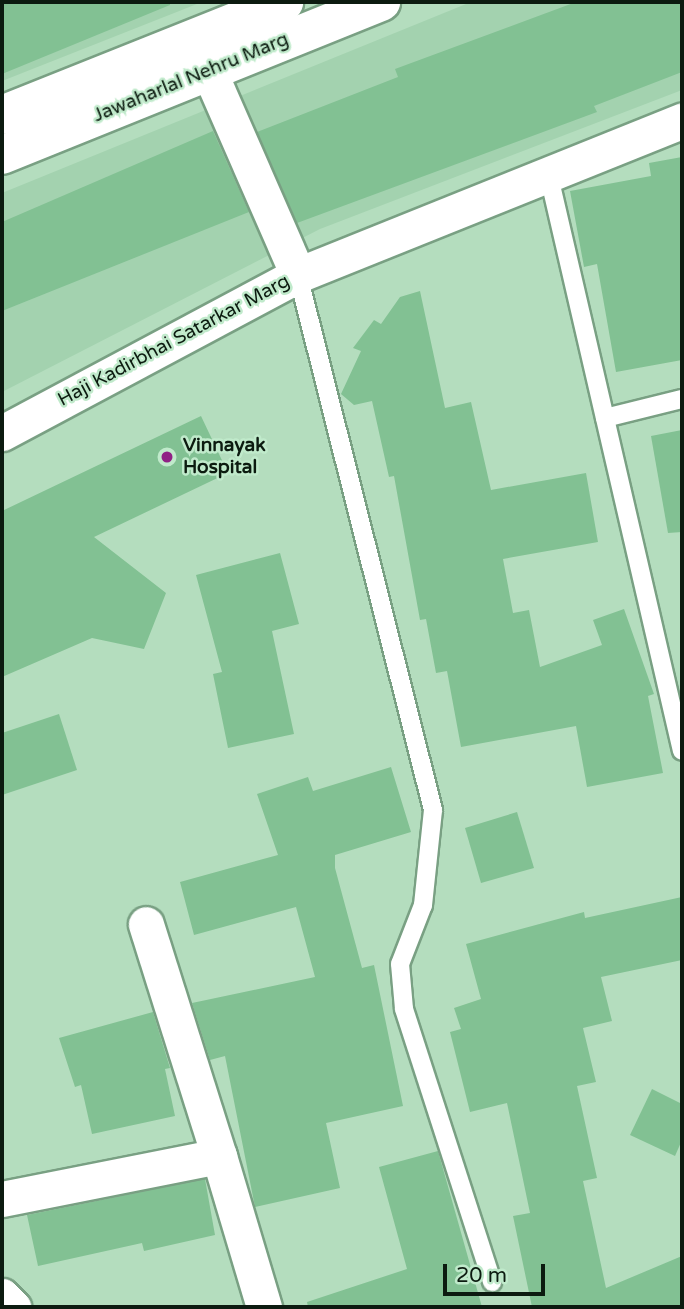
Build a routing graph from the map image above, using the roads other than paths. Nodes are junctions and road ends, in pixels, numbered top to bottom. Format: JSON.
{"nodes":[{"id":1,"x":284,"y":2,"type":"edge"},
{"id":2,"x":381,"y":2,"type":"edge"},
{"id":3,"x":209,"y":71,"type":"junction"},
{"id":4,"x":2,"y":115,"type":"edge"},
{"id":5,"x":682,"y":121,"type":"edge"},
{"id":6,"x":2,"y":155,"type":"edge"},
{"id":7,"x":548,"y":172,"type":"junction"},
{"id":8,"x":298,"y":275,"type":"junction"},
{"id":9,"x":682,"y":399,"type":"edge"},
{"id":10,"x":605,"y":418,"type":"junction"},
{"id":11,"x":2,"y":433,"type":"edge"},
{"id":12,"x":676,"y":694,"type":"edge"},
{"id":13,"x":682,"y":751,"type":"edge"},
{"id":14,"x":146,"y":924,"type":"dead end"},
{"id":15,"x":219,"y":1156,"type":"junction"},
{"id":16,"x":2,"y":1199,"type":"edge"},
{"id":17,"x":492,"y":1282,"type":"dead end"},
{"id":18,"x":2,"y":1296,"type":"edge"},
{"id":19,"x":13,"y":1307,"type":"edge"},
{"id":20,"x":264,"y":1307,"type":"edge"}],
"edges":[{"from":1,"to":4,"type":"main road","name":"Jawaharlal Nehru Marg"},
{"from":2,"to":3,"type":"main road","name":"Jawaharlal Nehru Marg"},
{"from":3,"to":6,"type":"main road","name":"Jawaharlal Nehru Marg"},
{"from":3,"to":8,"type":"street","name":"Haji Kadirbhai Satarkar Marg"},
{"from":5,"to":7,"type":"street"},
{"from":7,"to":8,"type":"street"},
{"from":7,"to":10,"type":"lane"},
{"from":8,"to":11,"type":"street","name":"Haji Kadirbhai Satarkar Marg"},
{"from":8,"to":17,"type":"lane"},
{"from":9,"to":10,"type":"lane"},
{"from":10,"to":12,"type":"lane"},
{"from":12,"to":13,"type":"lane"},
{"from":14,"to":15,"type":"street"},
{"from":15,"to":16,"type":"street"},
{"from":15,"to":20,"type":"street"},
{"from":18,"to":19,"type":"street"}]}
